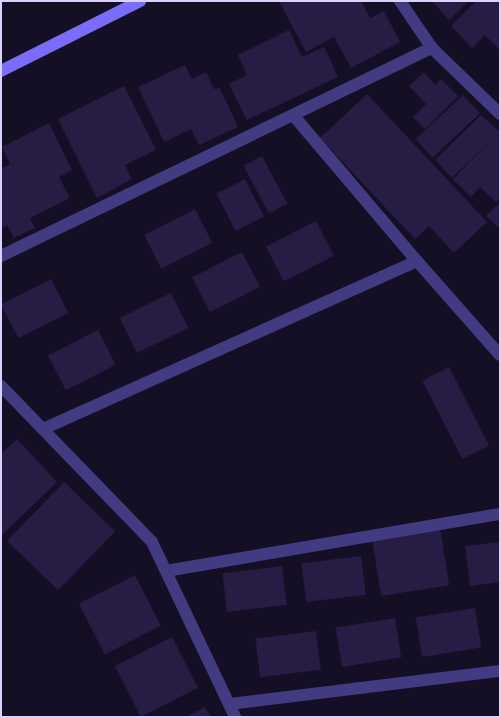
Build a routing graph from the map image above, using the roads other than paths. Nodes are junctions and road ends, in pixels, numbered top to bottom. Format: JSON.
{"nodes":[{"id":1,"x":140,"y":1,"type":"edge"},
{"id":2,"x":400,"y":1,"type":"edge"},
{"id":3,"x":432,"y":48,"type":"junction"},
{"id":4,"x":1,"y":70,"type":"edge"},
{"id":5,"x":500,"y":114,"type":"edge"},
{"id":6,"x":293,"y":115,"type":"junction"},
{"id":7,"x":1,"y":256,"type":"edge"},
{"id":8,"x":417,"y":261,"type":"junction"},
{"id":9,"x":500,"y":354,"type":"edge"},
{"id":10,"x":1,"y":386,"type":"edge"},
{"id":11,"x":43,"y":429,"type":"junction"},
{"id":12,"x":500,"y":514,"type":"edge"},
{"id":13,"x":166,"y":571,"type":"junction"},
{"id":14,"x":500,"y":671,"type":"edge"},
{"id":15,"x":230,"y":704,"type":"junction"},
{"id":16,"x":235,"y":717,"type":"edge"}],
"edges":[{"from":1,"to":4,"type":"street"},
{"from":2,"to":3,"type":"street"},
{"from":3,"to":5,"type":"street"},
{"from":3,"to":6,"type":"street"},
{"from":6,"to":7,"type":"street"},
{"from":6,"to":8,"type":"street"},
{"from":8,"to":9,"type":"street"},
{"from":8,"to":11,"type":"street"},
{"from":10,"to":11,"type":"street"},
{"from":11,"to":13,"type":"street"},
{"from":12,"to":13,"type":"street"},
{"from":13,"to":15,"type":"street"},
{"from":14,"to":15,"type":"street"},
{"from":15,"to":16,"type":"street"}]}
